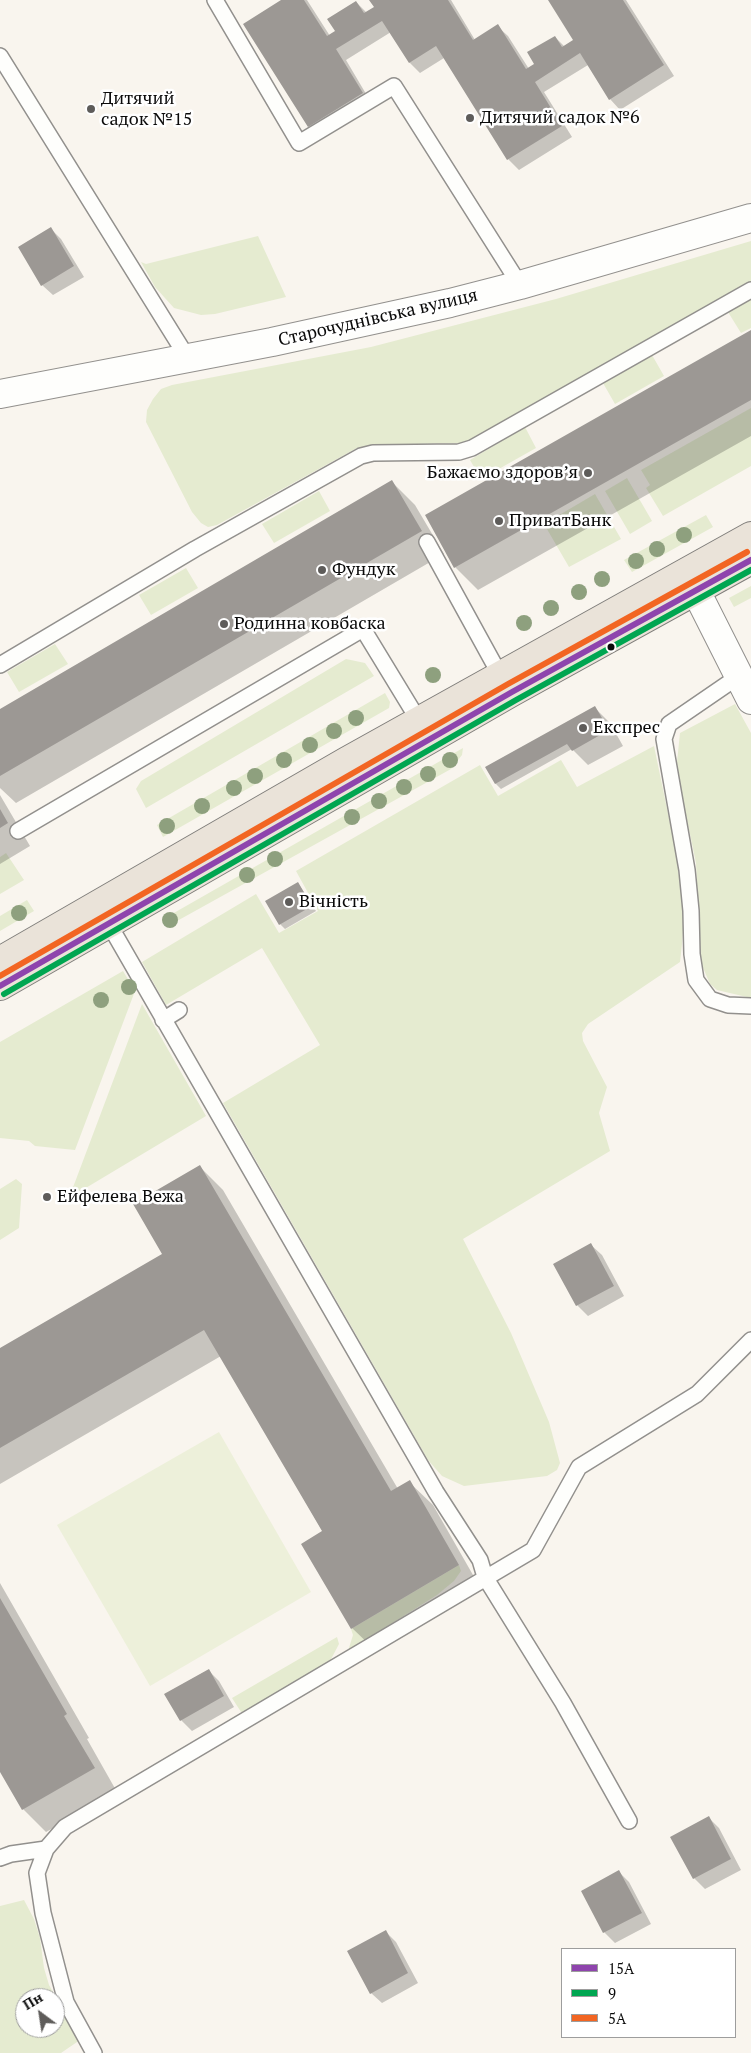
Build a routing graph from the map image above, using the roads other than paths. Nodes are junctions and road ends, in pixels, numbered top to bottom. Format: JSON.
{"nodes":[{"id":1,"x":215,"y":0,"type":"edge"},
{"id":2,"x":0,"y":56,"type":"edge"},
{"id":3,"x":751,"y":218,"type":"edge"},
{"id":4,"x":520,"y":286,"type":"junction"},
{"id":5,"x":751,"y":290,"type":"edge"},
{"id":6,"x":187,"y":357,"type":"junction"},
{"id":7,"x":0,"y":394,"type":"edge"},
{"id":8,"x":751,"y":536,"type":"edge"},
{"id":9,"x":427,"y":542,"type":"dead end"},
{"id":10,"x":751,"y":560,"type":"edge"},
{"id":11,"x":696,"y":591,"type":"junction"},
{"id":12,"x":0,"y":665,"type":"edge"},
{"id":13,"x":500,"y":675,"type":"junction"},
{"id":14,"x":739,"y":676,"type":"junction"},
{"id":15,"x":751,"y":700,"type":"edge"},
{"id":16,"x":419,"y":721,"type":"junction"},
{"id":17,"x":18,"y":831,"type":"dead end"},
{"id":18,"x":103,"y":914,"type":"junction"},
{"id":19,"x":0,"y":961,"type":"edge"},
{"id":20,"x":0,"y":986,"type":"edge"},
{"id":21,"x":751,"y":1006,"type":"edge"},
{"id":22,"x":179,"y":1010,"type":"dead end"},
{"id":23,"x":164,"y":1020,"type":"junction"},
{"id":24,"x":751,"y":1340,"type":"edge"},
{"id":25,"x":485,"y":1577,"type":"junction"},
{"id":26,"x":629,"y":1821,"type":"dead end"},
{"id":27,"x":46,"y":1849,"type":"junction"},
{"id":28,"x":0,"y":1858,"type":"edge"},
{"id":29,"x":94,"y":2053,"type":"edge"}],
"edges":[{"from":1,"to":4,"type":"lane"},
{"from":2,"to":6,"type":"lane"},
{"from":3,"to":4,"type":"street","name":"Старочуднівська вулиця"},
{"from":4,"to":6,"type":"street","name":"Старочуднівська вулиця"},
{"from":5,"to":12,"type":"lane"},
{"from":6,"to":7,"type":"street","name":"Старочуднівська вулиця"},
{"from":8,"to":13,"type":"main road"},
{"from":9,"to":13,"type":"lane"},
{"from":10,"to":11,"type":"main road"},
{"from":11,"to":14,"type":"street"},
{"from":11,"to":18,"type":"main road"},
{"from":13,"to":16,"type":"main road"},
{"from":14,"to":15,"type":"street"},
{"from":14,"to":21,"type":"lane"},
{"from":16,"to":17,"type":"lane"},
{"from":16,"to":18,"type":"main road"},
{"from":18,"to":19,"type":"main road"},
{"from":18,"to":20,"type":"main road"},
{"from":18,"to":23,"type":"lane"},
{"from":22,"to":23,"type":"lane"},
{"from":23,"to":25,"type":"lane"},
{"from":24,"to":25,"type":"lane"},
{"from":25,"to":26,"type":"lane"},
{"from":25,"to":27,"type":"lane"},
{"from":27,"to":28,"type":"lane"},
{"from":27,"to":29,"type":"lane"}]}
